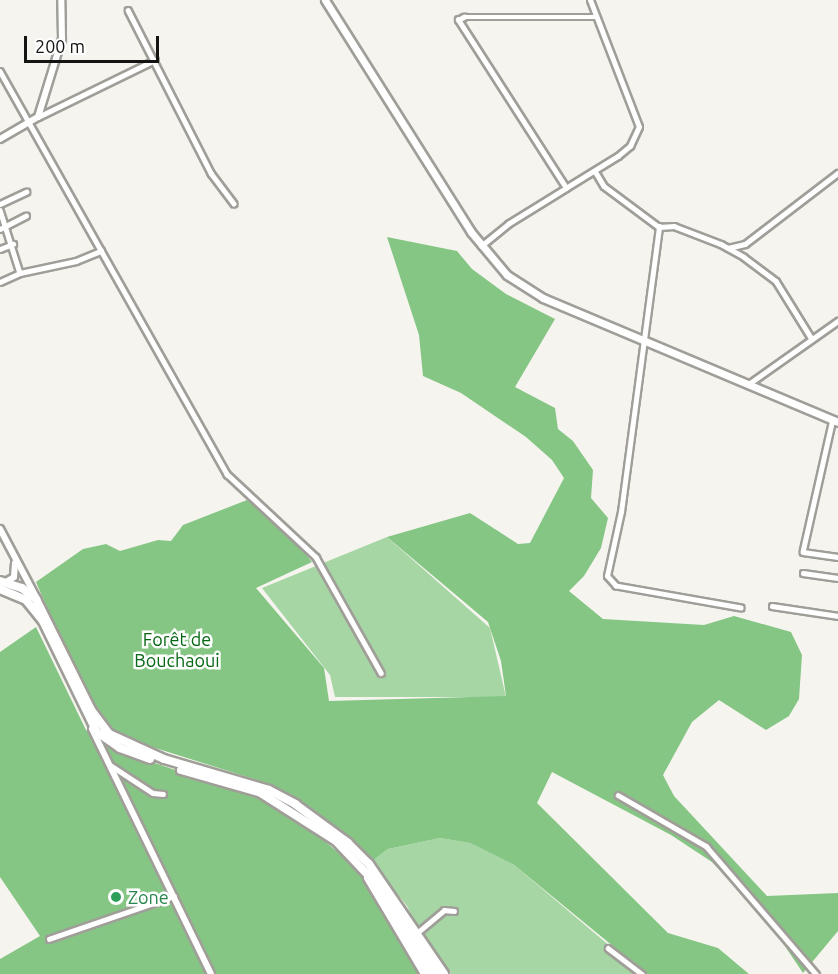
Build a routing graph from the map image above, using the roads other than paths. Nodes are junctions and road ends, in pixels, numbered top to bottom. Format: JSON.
{"nodes":[{"id":1,"x":61,"y":0,"type":"edge"},
{"id":2,"x":325,"y":0,"type":"edge"},
{"id":3,"x":590,"y":0,"type":"edge"},
{"id":4,"x":128,"y":10,"type":"dead end"},
{"id":5,"x":597,"y":17,"type":"junction"},
{"id":6,"x":155,"y":60,"type":"junction"},
{"id":7,"x":0,"y":70,"type":"edge"},
{"id":8,"x":38,"y":117,"type":"junction"},
{"id":9,"x":30,"y":123,"type":"junction"},
{"id":10,"x":0,"y":139,"type":"edge"},
{"id":11,"x":595,"y":171,"type":"junction"},
{"id":12,"x":838,"y":173,"type":"edge"},
{"id":13,"x":566,"y":188,"type":"junction"},
{"id":14,"x":26,"y":192,"type":"dead end"},
{"id":15,"x":234,"y":203,"type":"dead end"},
{"id":16,"x":0,"y":204,"type":"edge"},
{"id":17,"x":0,"y":210,"type":"edge"},
{"id":18,"x":26,"y":216,"type":"dead end"},
{"id":19,"x":6,"y":225,"type":"junction"},
{"id":20,"x":658,"y":227,"type":"junction"},
{"id":21,"x":0,"y":229,"type":"edge"},
{"id":22,"x":13,"y":244,"type":"junction"},
{"id":23,"x":481,"y":246,"type":"junction"},
{"id":24,"x":728,"y":248,"type":"junction"},
{"id":25,"x":0,"y":249,"type":"edge"},
{"id":26,"x":100,"y":251,"type":"junction"},
{"id":27,"x":20,"y":273,"type":"junction"},
{"id":28,"x":0,"y":282,"type":"edge"},
{"id":29,"x":838,"y":321,"type":"edge"},
{"id":30,"x":642,"y":338,"type":"junction"},
{"id":31,"x":813,"y":339,"type":"junction"},
{"id":32,"x":750,"y":382,"type":"junction"},
{"id":33,"x":835,"y":420,"type":"edge"},
{"id":34,"x":0,"y":529,"type":"edge"},
{"id":35,"x":13,"y":554,"type":"junction"},
{"id":36,"x":838,"y":557,"type":"edge"},
{"id":37,"x":803,"y":573,"type":"dead end"},
{"id":38,"x":838,"y":578,"type":"edge"},
{"id":39,"x":3,"y":581,"type":"edge"},
{"id":40,"x":0,"y":589,"type":"edge"},
{"id":41,"x":36,"y":599,"type":"junction"},
{"id":42,"x":772,"y":606,"type":"dead end"},
{"id":43,"x":741,"y":608,"type":"dead end"},
{"id":44,"x":838,"y":616,"type":"edge"},
{"id":45,"x":381,"y":673,"type":"dead end"},
{"id":46,"x":88,"y":721,"type":"junction"},
{"id":47,"x":110,"y":765,"type":"junction"},
{"id":48,"x":163,"y":794,"type":"dead end"},
{"id":49,"x":618,"y":795,"type":"dead end"},
{"id":50,"x":358,"y":861,"type":"junction"},
{"id":51,"x":174,"y":896,"type":"junction"},
{"id":52,"x":393,"y":896,"type":"junction"},
{"id":53,"x":454,"y":911,"type":"dead end"},
{"id":54,"x":417,"y":933,"type":"junction"},
{"id":55,"x":49,"y":939,"type":"dead end"},
{"id":56,"x":608,"y":948,"type":"dead end"},
{"id":57,"x":211,"y":974,"type":"edge"},
{"id":58,"x":425,"y":974,"type":"edge"},
{"id":59,"x":434,"y":974,"type":"edge"},
{"id":60,"x":444,"y":974,"type":"edge"},
{"id":61,"x":642,"y":974,"type":"edge"},
{"id":62,"x":816,"y":974,"type":"edge"}],
"edges":[{"from":1,"to":8,"type":"street"},
{"from":2,"to":23,"type":"main road"},
{"from":3,"to":5,"type":"street"},
{"from":4,"to":6,"type":"street"},
{"from":5,"to":11,"type":"street"},
{"from":5,"to":13,"type":"street"},
{"from":6,"to":8,"type":"street"},
{"from":6,"to":15,"type":"street"},
{"from":7,"to":9,"type":"street"},
{"from":8,"to":9,"type":"street"},
{"from":9,"to":10,"type":"street"},
{"from":9,"to":26,"type":"street"},
{"from":11,"to":13,"type":"street"},
{"from":11,"to":20,"type":"street"},
{"from":12,"to":24,"type":"street"},
{"from":13,"to":23,"type":"street"},
{"from":14,"to":16,"type":"street"},
{"from":17,"to":19,"type":"street"},
{"from":18,"to":19,"type":"street"},
{"from":19,"to":21,"type":"street"},
{"from":19,"to":22,"type":"street"},
{"from":20,"to":24,"type":"street"},
{"from":20,"to":30,"type":"street"},
{"from":22,"to":25,"type":"street"},
{"from":22,"to":27,"type":"street"},
{"from":23,"to":30,"type":"main road"},
{"from":24,"to":31,"type":"street"},
{"from":26,"to":27,"type":"street"},
{"from":26,"to":45,"type":"street"},
{"from":27,"to":28,"type":"street"},
{"from":29,"to":31,"type":"street"},
{"from":30,"to":32,"type":"main road"},
{"from":30,"to":43,"type":"street"},
{"from":31,"to":32,"type":"street"},
{"from":32,"to":33,"type":"main road"},
{"from":33,"to":36,"type":"street"},
{"from":34,"to":35,"type":"street"},
{"from":35,"to":39,"type":"street"},
{"from":35,"to":41,"type":"street"},
{"from":37,"to":38,"type":"street"},
{"from":39,"to":41,"type":"main road"},
{"from":40,"to":46,"type":"main road"},
{"from":41,"to":52,"type":"main road"},
{"from":42,"to":44,"type":"street"},
{"from":46,"to":47,"type":"street"},
{"from":46,"to":50,"type":"main road"},
{"from":47,"to":48,"type":"street"},
{"from":47,"to":51,"type":"street"},
{"from":49,"to":62,"type":"street"},
{"from":50,"to":58,"type":"main road"},
{"from":50,"to":59,"type":"main road"},
{"from":51,"to":55,"type":"street"},
{"from":51,"to":57,"type":"street"},
{"from":52,"to":54,"type":"main road"},
{"from":52,"to":59,"type":"main road"},
{"from":53,"to":54,"type":"street"},
{"from":54,"to":60,"type":"main road"},
{"from":56,"to":61,"type":"street"}]}
